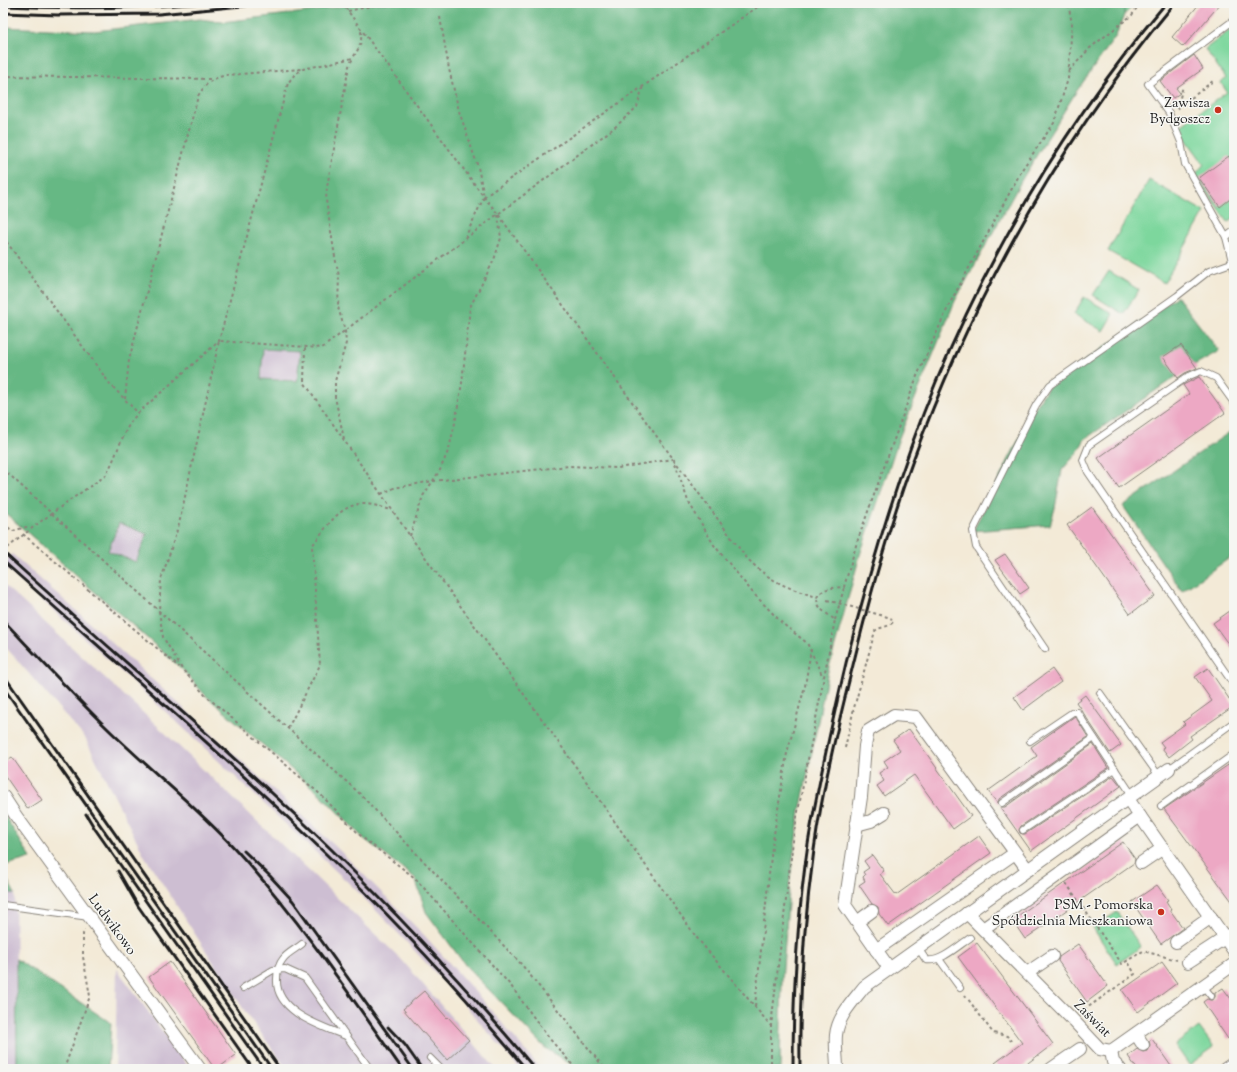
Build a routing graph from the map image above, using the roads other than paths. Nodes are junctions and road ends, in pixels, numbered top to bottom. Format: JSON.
{"nodes":[{"id":1,"x":1234,"y":20,"type":"edge"},
{"id":2,"x":1234,"y":230,"type":"edge"},
{"id":3,"x":1226,"y":236,"type":"junction"},
{"id":4,"x":1233,"y":265,"type":"edge"},
{"id":5,"x":1234,"y":403,"type":"edge"},
{"id":6,"x":1045,"y":649,"type":"dead end"},
{"id":7,"x":1234,"y":685,"type":"edge"},
{"id":8,"x":1100,"y":693,"type":"dead end"},
{"id":9,"x":1234,"y":722,"type":"edge"},
{"id":10,"x":1094,"y":738,"type":"junction"},
{"id":11,"x":1030,"y":741,"type":"dead end"},
{"id":12,"x":1234,"y":754,"type":"edge"},
{"id":13,"x":1169,"y":768,"type":"joint"},
{"id":14,"x":1115,"y":770,"type":"junction"},
{"id":15,"x":1159,"y":776,"type":"junction"},
{"id":16,"x":3,"y":796,"type":"edge"},
{"id":17,"x":1130,"y":797,"type":"junction"},
{"id":18,"x":1002,"y":803,"type":"dead end"},
{"id":19,"x":1161,"y":806,"type":"dead end"},
{"id":20,"x":884,"y":812,"type":"dead end"},
{"id":21,"x":1140,"y":816,"type":"junction"},
{"id":22,"x":856,"y":825,"type":"junction"},
{"id":23,"x":1024,"y":830,"type":"dead end"},
{"id":24,"x":1163,"y":848,"type":"junction"},
{"id":25,"x":1015,"y":853,"type":"junction"},
{"id":26,"x":1141,"y":862,"type":"dead end"},
{"id":27,"x":1028,"y":870,"type":"junction"},
{"id":28,"x":3,"y":905,"type":"edge"},
{"id":29,"x":872,"y":911,"type":"dead end"},
{"id":30,"x":967,"y":913,"type":"junction"},
{"id":31,"x":90,"y":917,"type":"junction"},
{"id":32,"x":1211,"y":917,"type":"junction"},
{"id":33,"x":856,"y":922,"type":"junction"},
{"id":34,"x":983,"y":929,"type":"junction"},
{"id":35,"x":1230,"y":935,"type":"edge"},
{"id":36,"x":970,"y":938,"type":"dead end"},
{"id":37,"x":1176,"y":942,"type":"dead end"},
{"id":38,"x":302,"y":944,"type":"dead end"},
{"id":39,"x":918,"y":948,"type":"junction"},
{"id":40,"x":876,"y":950,"type":"junction"},
{"id":41,"x":1234,"y":951,"type":"edge"},
{"id":42,"x":1052,"y":956,"type":"dead end"},
{"id":43,"x":939,"y":959,"type":"junction"},
{"id":44,"x":1188,"y":962,"type":"road end"},
{"id":45,"x":1234,"y":964,"type":"edge"},
{"id":46,"x":889,"y":968,"type":"junction"},
{"id":47,"x":277,"y":970,"type":"junction"},
{"id":48,"x":1027,"y":973,"type":"junction"},
{"id":49,"x":1203,"y":986,"type":"junction"},
{"id":50,"x":243,"y":988,"type":"dead end"},
{"id":51,"x":961,"y":989,"type":"road end"},
{"id":52,"x":1211,"y":996,"type":"dead end"},
{"id":53,"x":1136,"y":1034,"type":"junction"},
{"id":54,"x":347,"y":1037,"type":"junction"},
{"id":55,"x":1144,"y":1045,"type":"dead end"},
{"id":56,"x":1080,"y":1049,"type":"dead end"},
{"id":57,"x":1111,"y":1051,"type":"junction"},
{"id":58,"x":430,"y":1058,"type":"dead end"},
{"id":59,"x":1234,"y":1063,"type":"edge"},
{"id":60,"x":200,"y":1069,"type":"edge"},
{"id":61,"x":370,"y":1069,"type":"edge"},
{"id":62,"x":441,"y":1069,"type":"edge"},
{"id":63,"x":837,"y":1069,"type":"edge"},
{"id":64,"x":1051,"y":1069,"type":"edge"},
{"id":65,"x":1120,"y":1069,"type":"edge"},
{"id":66,"x":1225,"y":1069,"type":"edge"}],
"edges":[{"from":1,"to":3,"type":"lane"},
{"from":2,"to":3,"type":"lane"},
{"from":3,"to":4,"type":"lane"},
{"from":4,"to":6,"type":"lane"},
{"from":5,"to":7,"type":"lane"},
{"from":8,"to":15,"type":"lane"},
{"from":9,"to":13,"type":"lane"},
{"from":10,"to":11,"type":"lane"},
{"from":10,"to":14,"type":"lane"},
{"from":10,"to":18,"type":"lane"},
{"from":12,"to":19,"type":"lane"},
{"from":13,"to":15,"type":"street"},
{"from":14,"to":17,"type":"lane"},
{"from":14,"to":23,"type":"lane"},
{"from":15,"to":17,"type":"street"},
{"from":16,"to":31,"type":"street","name":"Ludwikowo"},
{"from":17,"to":21,"type":"street"},
{"from":17,"to":27,"type":"street"},
{"from":20,"to":22,"type":"street"},
{"from":21,"to":24,"type":"street"},
{"from":21,"to":34,"type":"street"},
{"from":22,"to":25,"type":"street"},
{"from":22,"to":33,"type":"street"},
{"from":24,"to":26,"type":"street"},
{"from":24,"to":32,"type":"street"},
{"from":25,"to":27,"type":"street"},
{"from":25,"to":40,"type":"street"},
{"from":27,"to":30,"type":"street"},
{"from":28,"to":31,"type":"lane"},
{"from":29,"to":33,"type":"street"},
{"from":30,"to":34,"type":"street","name":"Zaświat"},
{"from":30,"to":39,"type":"street"},
{"from":31,"to":60,"type":"street","name":"Ludwikowo"},
{"from":32,"to":35,"type":"street"},
{"from":32,"to":37,"type":"street"},
{"from":33,"to":40,"type":"street"},
{"from":34,"to":48,"type":"street","name":"Zaświat"},
{"from":35,"to":41,"type":"street"},
{"from":35,"to":44,"type":"street"},
{"from":36,"to":43,"type":"lane"},
{"from":38,"to":47,"type":"lane"},
{"from":39,"to":43,"type":"lane"},
{"from":39,"to":46,"type":"street"},
{"from":40,"to":46,"type":"street"},
{"from":42,"to":48,"type":"street"},
{"from":43,"to":51,"type":"lane"},
{"from":45,"to":49,"type":"street","name":"Zaświat"},
{"from":46,"to":63,"type":"street"},
{"from":47,"to":50,"type":"lane"},
{"from":47,"to":54,"type":"lane"},
{"from":47,"to":54,"type":"lane"},
{"from":48,"to":57,"type":"street","name":"Zaświat"},
{"from":49,"to":52,"type":"lane"},
{"from":49,"to":53,"type":"street","name":"Zaświat"},
{"from":53,"to":55,"type":"street"},
{"from":53,"to":57,"type":"street","name":"Zaświat"},
{"from":54,"to":61,"type":"lane"},
{"from":56,"to":64,"type":"street"},
{"from":57,"to":65,"type":"street"},
{"from":58,"to":62,"type":"lane"},
{"from":59,"to":66,"type":"street"}]}
